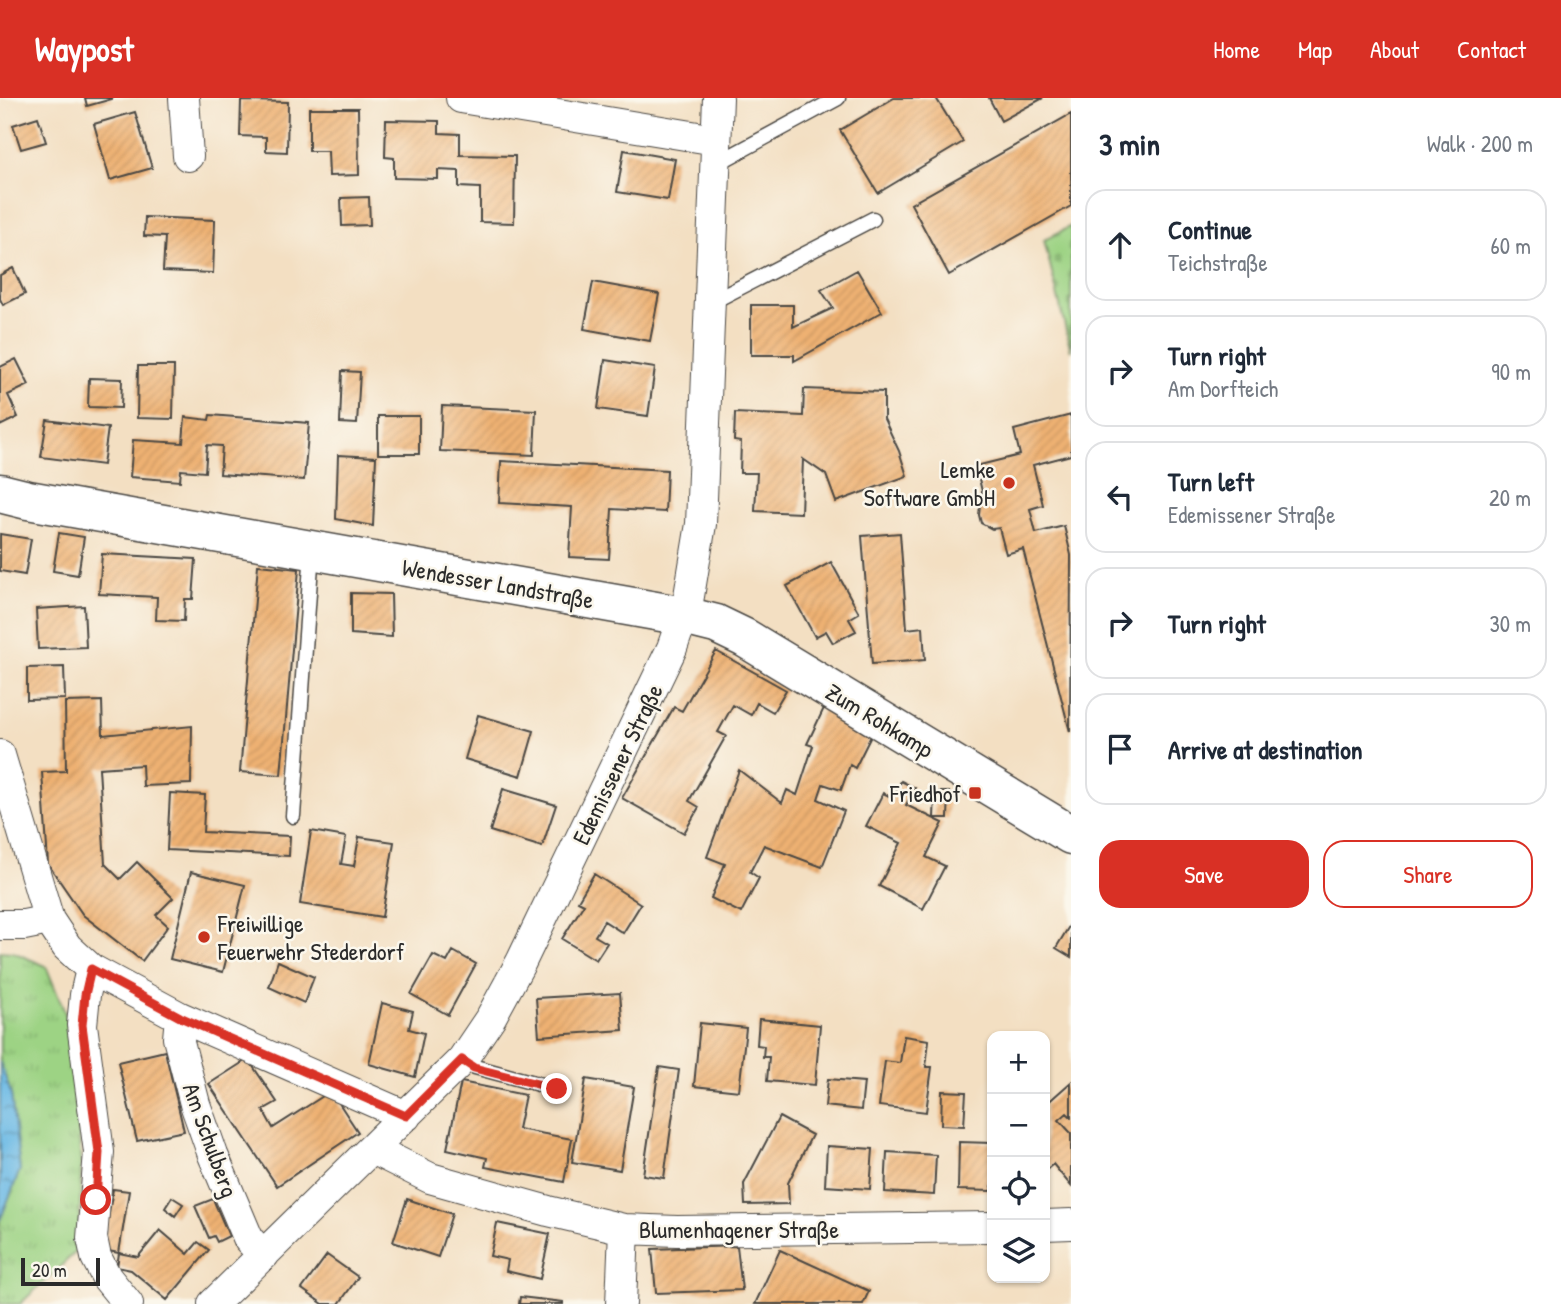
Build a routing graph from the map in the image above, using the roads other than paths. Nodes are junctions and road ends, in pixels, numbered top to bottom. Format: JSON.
{"nodes":[{"id":1,"x":184,"y":98,"type":"edge"},
{"id":2,"x":461,"y":98,"type":"edge"},
{"id":3,"x":718,"y":98,"type":"edge"},
{"id":4,"x":838,"y":98,"type":"edge"},
{"id":5,"x":539,"y":105,"type":"edge"},
{"id":6,"x":715,"y":152,"type":"junction"},
{"id":7,"x":188,"y":156,"type":"dead end"},
{"id":8,"x":873,"y":219,"type":"dead end"},
{"id":9,"x":710,"y":303,"type":"junction"},
{"id":10,"x":0,"y":493,"type":"edge"},
{"id":11,"x":313,"y":549,"type":"junction"},
{"id":12,"x":684,"y":616,"type":"junction"},
{"id":13,"x":0,"y":755,"type":"edge"},
{"id":14,"x":293,"y":816,"type":"dead end"},
{"id":15,"x":1071,"y":835,"type":"edge"},
{"id":16,"x":49,"y":920,"type":"junction"},
{"id":17,"x":0,"y":925,"type":"edge"},
{"id":18,"x":91,"y":969,"type":"junction"},
{"id":19,"x":180,"y":1017,"type":"junction"},
{"id":20,"x":462,"y":1060,"type":"junction"},
{"id":21,"x":557,"y":1089,"type":"dead end"},
{"id":22,"x":406,"y":1116,"type":"junction"},
{"id":23,"x":372,"y":1149,"type":"junction"},
{"id":24,"x":1071,"y":1224,"type":"edge"},
{"id":25,"x":1050,"y":1225,"type":"edge"},
{"id":26,"x":987,"y":1227,"type":"edge"},
{"id":27,"x":624,"y":1229,"type":"junction"},
{"id":28,"x":264,"y":1255,"type":"junction"},
{"id":29,"x":228,"y":1299,"type":"edge"},
{"id":30,"x":128,"y":1304,"type":"edge"},
{"id":31,"x":621,"y":1304,"type":"edge"}],
"edges":[{"from":1,"to":7,"type":"street"},
{"from":2,"to":5,"type":"street"},
{"from":3,"to":6,"type":"street","name":"Edemissener Straße"},
{"from":4,"to":6,"type":"lane"},
{"from":5,"to":6,"type":"street"},
{"from":6,"to":9,"type":"street","name":"Edemissener Straße"},
{"from":8,"to":9,"type":"lane"},
{"from":9,"to":12,"type":"street","name":"Edemissener Straße"},
{"from":10,"to":11,"type":"street","name":"Wendesser Landstraße"},
{"from":11,"to":12,"type":"street","name":"Wendesser Landstraße"},
{"from":11,"to":14,"type":"lane"},
{"from":12,"to":15,"type":"street","name":"Zum Rohkamp"},
{"from":12,"to":20,"type":"street","name":"Edemissener Straße"},
{"from":13,"to":16,"type":"street"},
{"from":16,"to":17,"type":"street"},
{"from":16,"to":18,"type":"street"},
{"from":18,"to":19,"type":"street"},
{"from":18,"to":30,"type":"street"},
{"from":19,"to":22,"type":"street"},
{"from":19,"to":28,"type":"street","name":"Am Schulberg"},
{"from":20,"to":21,"type":"lane"},
{"from":20,"to":22,"type":"street","name":"Edemissener Straße"},
{"from":22,"to":23,"type":"street","name":"Edemissener Straße"},
{"from":23,"to":27,"type":"street","name":"Blumenhagener Straße"},
{"from":23,"to":28,"type":"street","name":"Edemissener Straße"},
{"from":24,"to":25,"type":"street"},
{"from":26,"to":27,"type":"street","name":"Blumenhagener Straße"},
{"from":27,"to":31,"type":"street"},
{"from":28,"to":29,"type":"street","name":"Edemissener Straße"}]}
